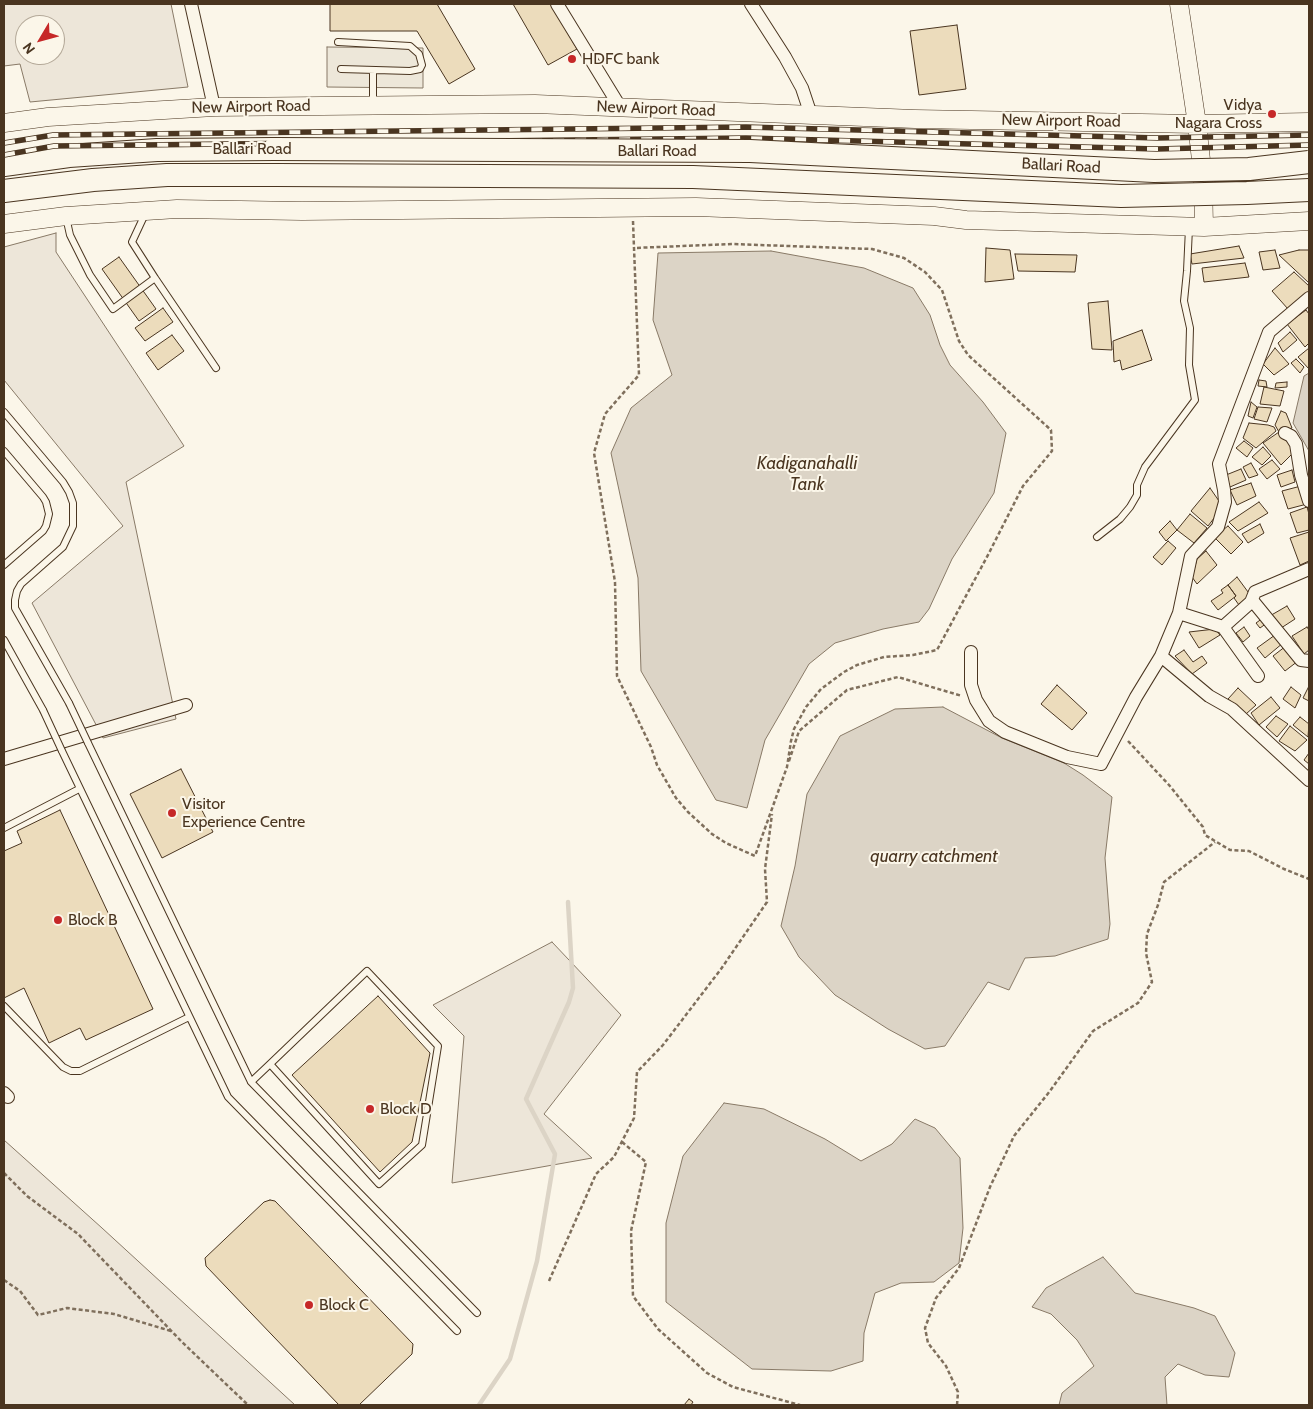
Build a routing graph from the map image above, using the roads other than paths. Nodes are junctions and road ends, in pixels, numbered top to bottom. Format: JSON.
{"nodes":[{"id":1,"x":191,"y":4,"type":"edge"},
{"id":2,"x":557,"y":4,"type":"edge"},
{"id":3,"x":751,"y":4,"type":"edge"},
{"id":4,"x":1179,"y":4,"type":"edge"},
{"id":5,"x":338,"y":42,"type":"dead end"},
{"id":6,"x":341,"y":69,"type":"dead end"},
{"id":7,"x":374,"y":70,"type":"junction"},
{"id":8,"x":373,"y":105,"type":"junction"},
{"id":9,"x":214,"y":107,"type":"junction"},
{"id":10,"x":620,"y":107,"type":"junction"},
{"id":11,"x":811,"y":115,"type":"junction"},
{"id":12,"x":1309,"y":122,"type":"edge"},
{"id":13,"x":4,"y":123,"type":"edge"},
{"id":14,"x":1197,"y":124,"type":"junction"},
{"id":15,"x":1309,"y":162,"type":"edge"},
{"id":16,"x":4,"y":164,"type":"edge"},
{"id":17,"x":1309,"y":190,"type":"edge"},
{"id":18,"x":4,"y":191,"type":"edge"},
{"id":19,"x":147,"y":211,"type":"junction"},
{"id":20,"x":66,"y":216,"type":"junction"},
{"id":21,"x":1309,"y":221,"type":"edge"},
{"id":22,"x":4,"y":224,"type":"edge"},
{"id":23,"x":1196,"y":227,"type":"junction"},
{"id":24,"x":155,"y":278,"type":"junction"},
{"id":25,"x":1309,"y":298,"type":"edge"},
{"id":26,"x":216,"y":368,"type":"dead end"},
{"id":27,"x":4,"y":412,"type":"edge"},
{"id":28,"x":1285,"y":433,"type":"dead end"},
{"id":29,"x":4,"y":451,"type":"edge"},
{"id":30,"x":1309,"y":501,"type":"edge"},
{"id":31,"x":1097,"y":538,"type":"dead end"},
{"id":32,"x":4,"y":564,"type":"edge"},
{"id":33,"x":1309,"y":569,"type":"edge"},
{"id":34,"x":1252,"y":600,"type":"junction"},
{"id":35,"x":1179,"y":613,"type":"junction"},
{"id":36,"x":1223,"y":627,"type":"junction"},
{"id":37,"x":4,"y":640,"type":"edge"},
{"id":38,"x":971,"y":652,"type":"dead end"},
{"id":39,"x":1161,"y":656,"type":"junction"},
{"id":40,"x":1309,"y":661,"type":"edge"},
{"id":41,"x":1258,"y":676,"type":"dead end"},
{"id":42,"x":186,"y":705,"type":"dead end"},
{"id":43,"x":4,"y":759,"type":"edge"},
{"id":44,"x":1309,"y":780,"type":"edge"},
{"id":45,"x":79,"y":789,"type":"junction"},
{"id":46,"x":4,"y":828,"type":"edge"},
{"id":47,"x":4,"y":1006,"type":"edge"},
{"id":48,"x":189,"y":1017,"type":"junction"},
{"id":49,"x":270,"y":1064,"type":"junction"},
{"id":50,"x":251,"y":1082,"type":"junction"},
{"id":51,"x":478,"y":1313,"type":"dead end"},
{"id":52,"x":457,"y":1331,"type":"dead end"}],
"edges":[{"from":1,"to":9,"type":"street"},
{"from":2,"to":10,"type":"street"},
{"from":3,"to":11,"type":"street"},
{"from":4,"to":14,"type":"street"},
{"from":5,"to":7,"type":"lane"},
{"from":6,"to":7,"type":"lane"},
{"from":7,"to":8,"type":"lane"},
{"from":8,"to":9,"type":"street","name":"New Airport Road"},
{"from":8,"to":10,"type":"street","name":"New Airport Road"},
{"from":9,"to":13,"type":"street","name":"New Airport Road"},
{"from":10,"to":11,"type":"street","name":"New Airport Road"},
{"from":11,"to":14,"type":"street","name":"New Airport Road"},
{"from":12,"to":14,"type":"street","name":"New Airport Road"},
{"from":14,"to":23,"type":"street"},
{"from":15,"to":16,"type":"highway","name":"Ballari Road","bridge":true},
{"from":17,"to":18,"type":"highway","name":"Ballari Road","bridge":true},
{"from":19,"to":20,"type":"street"},
{"from":19,"to":23,"type":"street"},
{"from":19,"to":24,"type":"lane"},
{"from":20,"to":22,"type":"street"},
{"from":20,"to":24,"type":"lane"},
{"from":21,"to":23,"type":"street"},
{"from":23,"to":31,"type":"lane"},
{"from":24,"to":26,"type":"lane"},
{"from":25,"to":35,"type":"street"},
{"from":27,"to":50,"type":"lane","bridge":true},
{"from":28,"to":30,"type":"street"},
{"from":29,"to":32,"type":"lane"},
{"from":33,"to":34,"type":"street"},
{"from":34,"to":36,"type":"street"},
{"from":34,"to":40,"type":"street"},
{"from":35,"to":36,"type":"street"},
{"from":35,"to":39,"type":"street"},
{"from":36,"to":41,"type":"street"},
{"from":37,"to":45,"type":"lane","bridge":true},
{"from":38,"to":39,"type":"street"},
{"from":39,"to":44,"type":"street"},
{"from":42,"to":43,"type":"street"},
{"from":45,"to":46,"type":"lane"},
{"from":45,"to":48,"type":"lane"},
{"from":47,"to":48,"type":"lane"},
{"from":48,"to":52,"type":"lane"},
{"from":49,"to":49,"type":"lane"},
{"from":49,"to":50,"type":"lane"},
{"from":50,"to":51,"type":"lane"}]}
